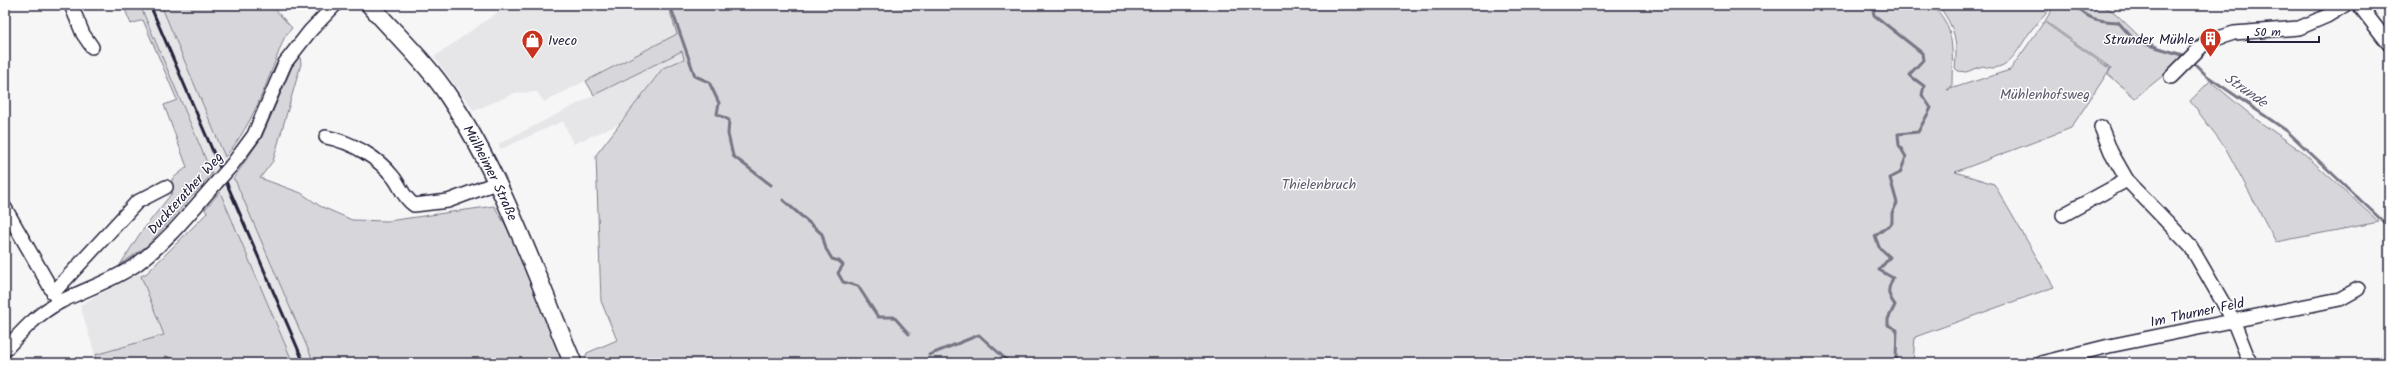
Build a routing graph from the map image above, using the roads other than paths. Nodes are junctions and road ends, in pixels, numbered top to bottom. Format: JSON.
{"nodes":[{"id":1,"x":71,"y":5,"type":"edge"},
{"id":2,"x":335,"y":5,"type":"edge"},
{"id":3,"x":370,"y":5,"type":"edge"},
{"id":4,"x":2345,"y":5,"type":"edge"},
{"id":5,"x":2359,"y":5,"type":"edge"},
{"id":6,"x":2389,"y":44,"type":"edge"},
{"id":7,"x":92,"y":47,"type":"dead end"},
{"id":8,"x":2171,"y":77,"type":"dead end"},
{"id":9,"x":2101,"y":127,"type":"dead end"},
{"id":10,"x":326,"y":137,"type":"dead end"},
{"id":11,"x":2127,"y":180,"type":"junction"},
{"id":12,"x":496,"y":183,"type":"junction"},
{"id":13,"x":166,"y":187,"type":"dead end"},
{"id":14,"x":5,"y":208,"type":"edge"},
{"id":15,"x":2063,"y":215,"type":"dead end"},
{"id":16,"x":2358,"y":289,"type":"dead end"},
{"id":17,"x":56,"y":298,"type":"junction"},
{"id":18,"x":2233,"y":320,"type":"junction"},
{"id":19,"x":5,"y":350,"type":"edge"},
{"id":20,"x":573,"y":363,"type":"edge"},
{"id":21,"x":2041,"y":363,"type":"edge"},
{"id":22,"x":2250,"y":363,"type":"edge"}],
"edges":[{"from":1,"to":7,"type":"street"},
{"from":2,"to":17,"type":"street","name":"Duckterather Weg","bridge":true},
{"from":3,"to":12,"type":"main road","name":"Mülheimer Straße"},
{"from":4,"to":8,"type":"street"},
{"from":5,"to":6,"type":"street"},
{"from":9,"to":11,"type":"street"},
{"from":10,"to":12,"type":"street"},
{"from":11,"to":15,"type":"street"},
{"from":11,"to":18,"type":"street"},
{"from":12,"to":20,"type":"main road","name":"Mülheimer Straße"},
{"from":13,"to":17,"type":"street","name":"Duckterather Weg"},
{"from":14,"to":17,"type":"street"},
{"from":16,"to":18,"type":"street","name":"Im Thurner Feld"},
{"from":17,"to":19,"type":"street","name":"Duckterather Weg"},
{"from":18,"to":21,"type":"street","name":"Im Thurner Feld"},
{"from":18,"to":22,"type":"street"}]}
